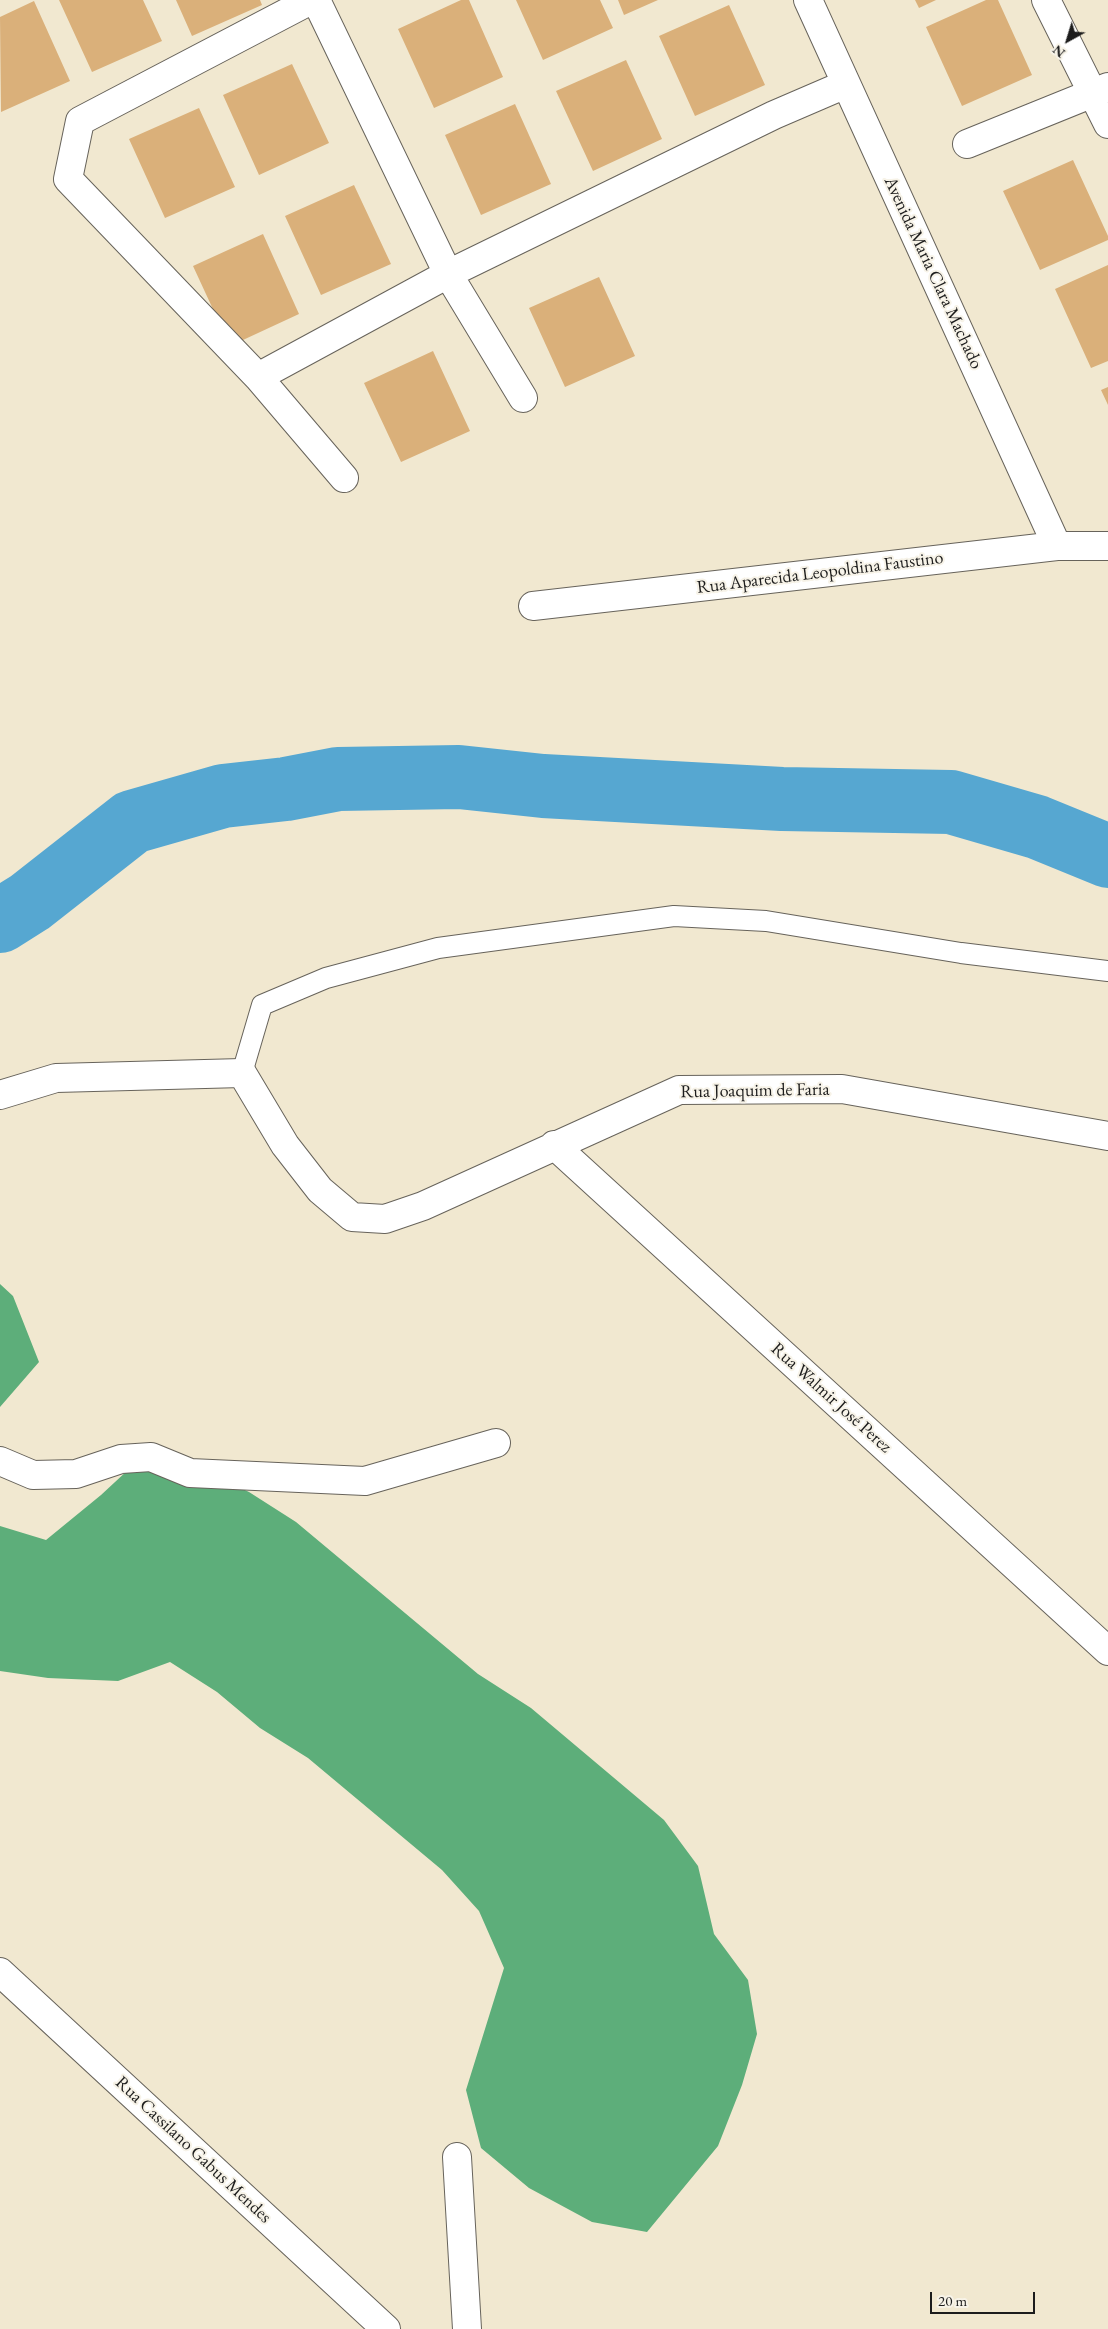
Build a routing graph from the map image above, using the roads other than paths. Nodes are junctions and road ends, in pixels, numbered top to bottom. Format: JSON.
{"nodes":[{"id":1,"x":311,"y":0,"type":"edge"},
{"id":2,"x":316,"y":0,"type":"edge"},
{"id":3,"x":808,"y":0,"type":"edge"},
{"id":4,"x":1046,"y":0,"type":"edge"},
{"id":5,"x":846,"y":84,"type":"junction"},
{"id":6,"x":1101,"y":90,"type":"edge"},
{"id":7,"x":1108,"y":124,"type":"edge"},
{"id":8,"x":967,"y":144,"type":"dead end"},
{"id":9,"x":448,"y":274,"type":"junction"},
{"id":10,"x":258,"y":377,"type":"junction"},
{"id":11,"x":523,"y":398,"type":"dead end"},
{"id":12,"x":344,"y":478,"type":"dead end"},
{"id":13,"x":1057,"y":546,"type":"junction"},
{"id":14,"x":1108,"y":546,"type":"edge"},
{"id":15,"x":533,"y":606,"type":"dead end"},
{"id":16,"x":1108,"y":971,"type":"edge"},
{"id":17,"x":242,"y":1073,"type":"junction"},
{"id":18,"x":0,"y":1095,"type":"edge"},
{"id":19,"x":1108,"y":1136,"type":"edge"},
{"id":20,"x":554,"y":1145,"type":"junction"},
{"id":21,"x":496,"y":1443,"type":"dead end"},
{"id":22,"x":0,"y":1461,"type":"edge"},
{"id":23,"x":1108,"y":1651,"type":"edge"},
{"id":24,"x":0,"y":1972,"type":"edge"},
{"id":25,"x":457,"y":2157,"type":"dead end"},
{"id":26,"x":386,"y":2329,"type":"edge"},
{"id":27,"x":466,"y":2329,"type":"edge"}],
"edges":[{"from":1,"to":10,"type":"street"},
{"from":2,"to":9,"type":"street"},
{"from":3,"to":5,"type":"street","name":"Avenida Maria Clara Machado"},
{"from":4,"to":6,"type":"street"},
{"from":5,"to":9,"type":"street"},
{"from":5,"to":13,"type":"street","name":"Avenida Maria Clara Machado"},
{"from":6,"to":7,"type":"street"},
{"from":6,"to":8,"type":"street"},
{"from":9,"to":10,"type":"street"},
{"from":9,"to":11,"type":"street"},
{"from":10,"to":12,"type":"street"},
{"from":13,"to":14,"type":"street","name":"Rua Aparecida Leopoldina Faustino"},
{"from":13,"to":15,"type":"street","name":"Rua Aparecida Leopoldina Faustino"},
{"from":16,"to":17,"type":"lane"},
{"from":17,"to":18,"type":"street"},
{"from":17,"to":20,"type":"street","name":"Rua Joaquim de Faria"},
{"from":19,"to":20,"type":"street","name":"Rua Joaquim de Faria"},
{"from":20,"to":23,"type":"street","name":"Rua Walmir José Perez"},
{"from":21,"to":22,"type":"street"},
{"from":24,"to":26,"type":"street","name":"Rua Cassilano Gabus Mendes"},
{"from":25,"to":27,"type":"street"}]}
